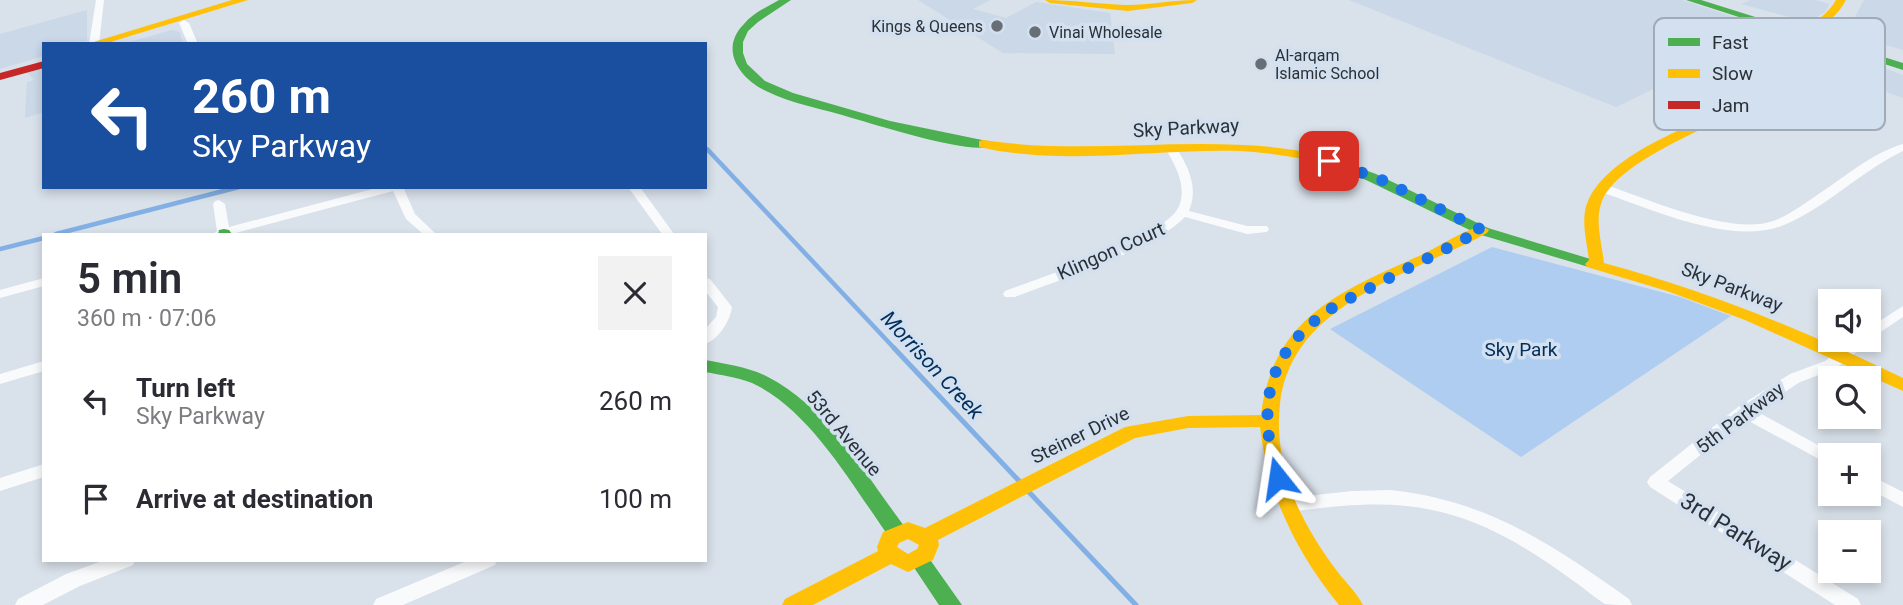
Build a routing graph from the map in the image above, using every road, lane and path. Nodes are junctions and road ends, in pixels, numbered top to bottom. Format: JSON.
{"nodes":[{"id":1,"x":100,"y":0,"type":"edge"},
{"id":2,"x":243,"y":0,"type":"edge"},
{"id":3,"x":259,"y":0,"type":"edge"},
{"id":4,"x":786,"y":0,"type":"edge"},
{"id":5,"x":1050,"y":0,"type":"edge"},
{"id":6,"x":1099,"y":0,"type":"edge"},
{"id":7,"x":1147,"y":0,"type":"edge"},
{"id":8,"x":1192,"y":0,"type":"edge"},
{"id":9,"x":1691,"y":0,"type":"edge"},
{"id":10,"x":1714,"y":0,"type":"edge"},
{"id":11,"x":1841,"y":0,"type":"edge"},
{"id":12,"x":1755,"y":18,"type":"edge"},
{"id":13,"x":1765,"y":18,"type":"edge"},
{"id":14,"x":1830,"y":18,"type":"edge"},
{"id":15,"x":180,"y":21,"type":"junction"},
{"id":16,"x":93,"y":42,"type":"edge"},
{"id":17,"x":97,"y":42,"type":"edge"},
{"id":18,"x":118,"y":42,"type":"edge"},
{"id":19,"x":192,"y":42,"type":"edge"},
{"id":20,"x":1885,"y":53,"type":"edge"},
{"id":21,"x":1903,"y":58,"type":"edge"},
{"id":22,"x":42,"y":59,"type":"edge"},
{"id":23,"x":1885,"y":61,"type":"edge"},
{"id":24,"x":42,"y":65,"type":"edge"},
{"id":25,"x":1903,"y":67,"type":"edge"},
{"id":26,"x":0,"y":71,"type":"edge"},
{"id":27,"x":0,"y":78,"type":"edge"},
{"id":28,"x":1696,"y":130,"type":"edge"},
{"id":29,"x":1903,"y":147,"type":"edge"},
{"id":30,"x":1171,"y":148,"type":"junction"},
{"id":31,"x":1602,"y":188,"type":"junction"},
{"id":32,"x":389,"y":189,"type":"edge"},
{"id":33,"x":397,"y":189,"type":"edge"},
{"id":34,"x":635,"y":189,"type":"edge"},
{"id":35,"x":219,"y":204,"type":"dead end"},
{"id":36,"x":1182,"y":213,"type":"junction"},
{"id":37,"x":1263,"y":229,"type":"dead end"},
{"id":38,"x":1482,"y":230,"type":"junction"},
{"id":39,"x":223,"y":233,"type":"edge"},
{"id":40,"x":227,"y":233,"type":"edge"},
{"id":41,"x":429,"y":233,"type":"edge"},
{"id":42,"x":667,"y":233,"type":"edge"},
{"id":43,"x":1597,"y":265,"type":"junction"},
{"id":44,"x":42,"y":283,"type":"edge"},
{"id":45,"x":707,"y":284,"type":"edge"},
{"id":46,"x":0,"y":294,"type":"edge"},
{"id":47,"x":1010,"y":294,"type":"dead end"},
{"id":48,"x":1903,"y":310,"type":"edge"},
{"id":49,"x":1881,"y":326,"type":"edge"},
{"id":50,"x":707,"y":338,"type":"edge"},
{"id":51,"x":1847,"y":352,"type":"edge"},
{"id":52,"x":1843,"y":355,"type":"junction"},
{"id":53,"x":707,"y":366,"type":"edge"},
{"id":54,"x":42,"y":367,"type":"edge"},
{"id":55,"x":0,"y":379,"type":"edge"},
{"id":56,"x":1903,"y":385,"type":"edge"},
{"id":57,"x":1744,"y":411,"type":"junction"},
{"id":58,"x":1266,"y":421,"type":"junction"},
{"id":59,"x":1818,"y":453,"type":"edge"},
{"id":60,"x":42,"y":471,"type":"edge"},
{"id":61,"x":1656,"y":482,"type":"joint"},
{"id":62,"x":0,"y":485,"type":"edge"},
{"id":63,"x":1881,"y":488,"type":"edge"},
{"id":64,"x":1903,"y":500,"type":"edge"},
{"id":65,"x":1289,"y":505,"type":"junction"},
{"id":66,"x":897,"y":532,"type":"junction"},
{"id":67,"x":926,"y":537,"type":"junction"},
{"id":68,"x":890,"y":555,"type":"junction"},
{"id":69,"x":919,"y":560,"type":"junction"},
{"id":70,"x":121,"y":562,"type":"edge"},
{"id":71,"x":483,"y":562,"type":"edge"},
{"id":72,"x":25,"y":605,"type":"edge"},
{"id":73,"x":383,"y":605,"type":"edge"},
{"id":74,"x":793,"y":605,"type":"edge"},
{"id":75,"x":951,"y":605,"type":"edge"},
{"id":76,"x":1352,"y":605,"type":"edge"},
{"id":77,"x":1622,"y":605,"type":"edge"},
{"id":78,"x":1851,"y":605,"type":"edge"}],
"edges":[{"from":1,"to":16,"type":"street"},
{"from":2,"to":15,"type":"street"},
{"from":3,"to":15,"type":"street"},
{"from":4,"to":30,"type":"street","name":"Sky Parkway"},
{"from":5,"to":8,"type":"street"},
{"from":6,"to":7,"type":"street"},
{"from":9,"to":12,"type":"street"},
{"from":10,"to":13,"type":"street"},
{"from":11,"to":14,"type":"street"},
{"from":15,"to":17,"type":"street"},
{"from":15,"to":18,"type":"street"},
{"from":15,"to":19,"type":"street"},
{"from":20,"to":21,"type":"street"},
{"from":22,"to":26,"type":"street"},
{"from":23,"to":25,"type":"street"},
{"from":24,"to":27,"type":"street"},
{"from":28,"to":31,"type":"street"},
{"from":29,"to":31,"type":"street"},
{"from":30,"to":36,"type":"street","name":"Klingon Court"},
{"from":30,"to":38,"type":"street","name":"Sky Parkway"},
{"from":31,"to":43,"type":"street"},
{"from":32,"to":40,"type":"street"},
{"from":33,"to":41,"type":"street"},
{"from":34,"to":42,"type":"street"},
{"from":35,"to":39,"type":"street"},
{"from":36,"to":37,"type":"street"},
{"from":36,"to":47,"type":"street","name":"Klingon Court"},
{"from":38,"to":43,"type":"street","name":"Sky Parkway"},
{"from":38,"to":58,"type":"street"},
{"from":43,"to":52,"type":"street","name":"Sky Parkway"},
{"from":44,"to":46,"type":"street"},
{"from":45,"to":50,"type":"street"},
{"from":48,"to":49,"type":"street"},
{"from":51,"to":52,"type":"street","name":"5th Parkway"},
{"from":52,"to":56,"type":"street","name":"Sky Parkway"},
{"from":52,"to":57,"type":"street","name":"5th Parkway"},
{"from":53,"to":66,"type":"street","name":"53rd Avenue"},
{"from":54,"to":55,"type":"street"},
{"from":57,"to":59,"type":"street"},
{"from":57,"to":61,"type":"street","name":"5th Parkway"},
{"from":58,"to":65,"type":"street"},
{"from":58,"to":67,"type":"street","name":"Steiner Drive"},
{"from":60,"to":62,"type":"street"},
{"from":61,"to":78,"type":"street","name":"3rd Parkway"},
{"from":63,"to":64,"type":"street"},
{"from":65,"to":76,"type":"street"},
{"from":65,"to":77,"type":"street"},
{"from":66,"to":67,"type":"street"},
{"from":66,"to":68,"type":"street"},
{"from":67,"to":69,"type":"street"},
{"from":68,"to":69,"type":"street"},
{"from":68,"to":74,"type":"street"},
{"from":69,"to":75,"type":"street"},
{"from":70,"to":72,"type":"street"},
{"from":71,"to":73,"type":"street"}]}
